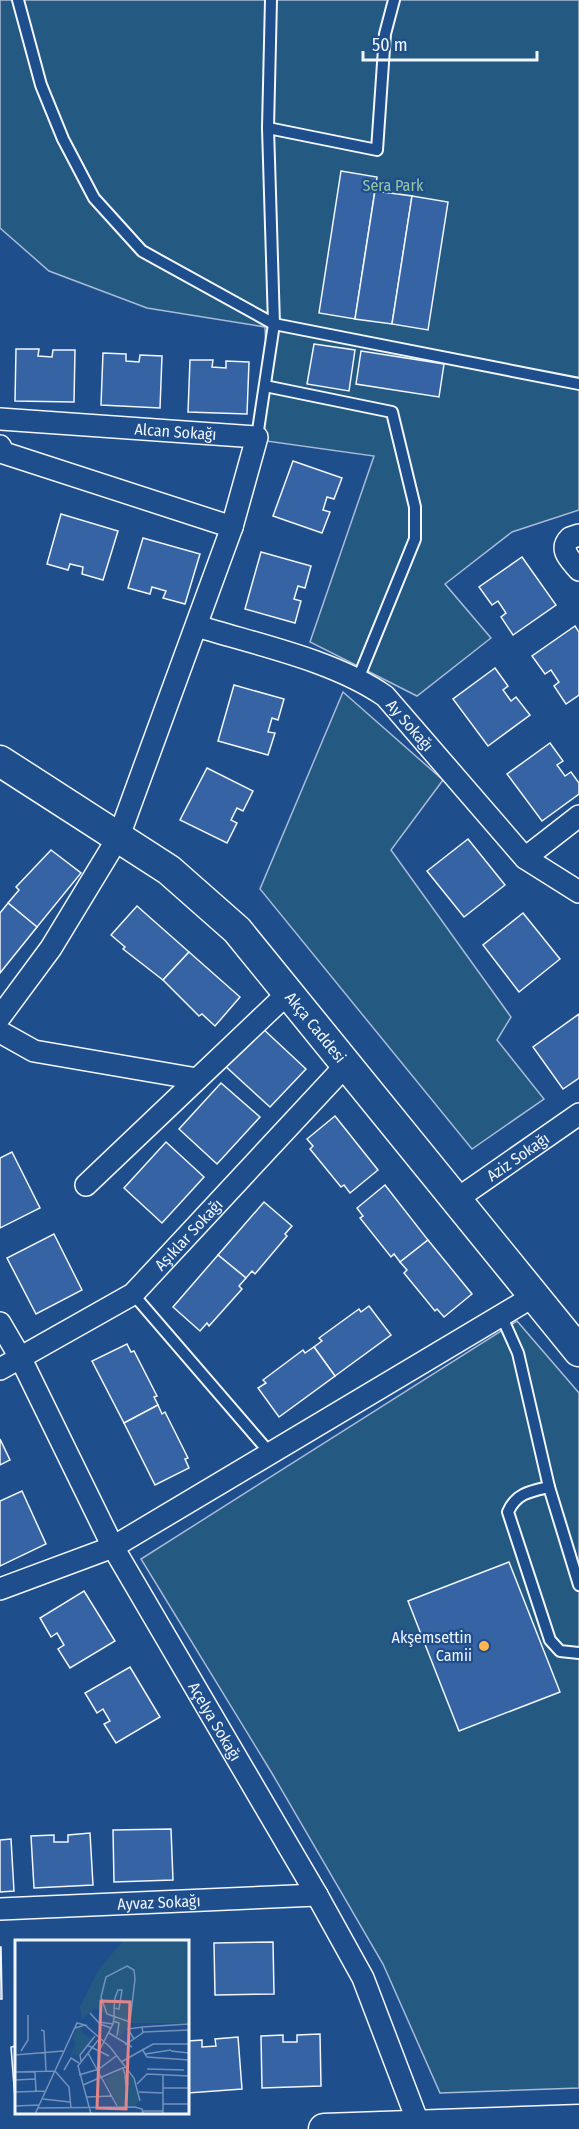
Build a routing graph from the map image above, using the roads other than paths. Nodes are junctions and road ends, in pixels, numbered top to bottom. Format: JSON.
{"nodes":[{"id":1,"x":18,"y":0,"type":"edge"},
{"id":2,"x":271,"y":0,"type":"edge"},
{"id":3,"x":394,"y":0,"type":"edge"},
{"id":4,"x":268,"y":129,"type":"junction"},
{"id":5,"x":273,"y":324,"type":"junction"},
{"id":6,"x":579,"y":384,"type":"edge"},
{"id":7,"x":265,"y":386,"type":"junction"},
{"id":8,"x":0,"y":419,"type":"edge"},
{"id":9,"x":257,"y":438,"type":"junction"},
{"id":10,"x":0,"y":446,"type":"edge"},
{"id":11,"x":232,"y":527,"type":"junction"},
{"id":12,"x":579,"y":535,"type":"edge"},
{"id":13,"x":579,"y":570,"type":"edge"},
{"id":14,"x":197,"y":626,"type":"junction"},
{"id":15,"x":358,"y":679,"type":"junction"},
{"id":16,"x":0,"y":761,"type":"edge"},
{"id":17,"x":579,"y":816,"type":"edge"},
{"id":18,"x":119,"y":836,"type":"junction"},
{"id":19,"x":525,"y":858,"type":"junction"},
{"id":20,"x":579,"y":892,"type":"edge"},
{"id":21,"x":289,"y":992,"type":"junction"},
{"id":22,"x":0,"y":1017,"type":"edge"},
{"id":23,"x":0,"y":1032,"type":"edge"},
{"id":24,"x":347,"y":1064,"type":"junction"},
{"id":25,"x":197,"y":1079,"type":"junction"},
{"id":26,"x":579,"y":1114,"type":"edge"},
{"id":27,"x":86,"y":1185,"type":"dead end"},
{"id":28,"x":457,"y":1199,"type":"junction"},
{"id":29,"x":133,"y":1294,"type":"junction"},
{"id":30,"x":534,"y":1296,"type":"junction"},
{"id":31,"x":501,"y":1315,"type":"junction"},
{"id":32,"x":0,"y":1323,"type":"edge"},
{"id":33,"x":579,"y":1352,"type":"edge"},
{"id":34,"x":21,"y":1359,"type":"junction"},
{"id":35,"x":0,"y":1369,"type":"edge"},
{"id":36,"x":270,"y":1453,"type":"junction"},
{"id":37,"x":549,"y":1487,"type":"junction"},
{"id":38,"x":113,"y":1547,"type":"junction"},
{"id":39,"x":579,"y":1585,"type":"edge"},
{"id":40,"x":0,"y":1589,"type":"edge"},
{"id":41,"x":579,"y":1653,"type":"edge"},
{"id":42,"x":317,"y":1895,"type":"junction"},
{"id":43,"x":0,"y":1909,"type":"edge"},
{"id":44,"x":579,"y":2120,"type":"edge"},
{"id":45,"x":419,"y":2126,"type":"junction"},
{"id":46,"x":324,"y":2129,"type":"edge"}],
"edges":[{"from":1,"to":5,"type":"lane"},
{"from":2,"to":4,"type":"lane"},
{"from":3,"to":4,"type":"lane"},
{"from":4,"to":5,"type":"lane"},
{"from":5,"to":6,"type":"lane"},
{"from":5,"to":7,"type":"lane"},
{"from":7,"to":9,"type":"lane"},
{"from":7,"to":15,"type":"lane"},
{"from":8,"to":9,"type":"street","name":"Alcan Sokağı"},
{"from":9,"to":11,"type":"street"},
{"from":10,"to":11,"type":"street"},
{"from":11,"to":14,"type":"street"},
{"from":12,"to":13,"type":"street"},
{"from":14,"to":15,"type":"street","name":"Ay Sokağı"},
{"from":14,"to":18,"type":"street"},
{"from":15,"to":19,"type":"street","name":"Ay Sokağı"},
{"from":16,"to":18,"type":"main road","name":"Akça Caddesi"},
{"from":17,"to":19,"type":"street"},
{"from":18,"to":21,"type":"main road","name":"Akça Caddesi"},
{"from":18,"to":22,"type":"street"},
{"from":19,"to":20,"type":"street","name":"Ay Sokağı"},
{"from":21,"to":24,"type":"main road","name":"Akça Caddesi"},
{"from":21,"to":25,"type":"street"},
{"from":23,"to":25,"type":"street"},
{"from":24,"to":28,"type":"main road","name":"Akça Caddesi"},
{"from":24,"to":29,"type":"street","name":"Aşıklar Sokağı"},
{"from":25,"to":27,"type":"street"},
{"from":26,"to":28,"type":"street","name":"Aziz Sokağı"},
{"from":28,"to":30,"type":"main road","name":"Akça Caddesi"},
{"from":29,"to":34,"type":"street","name":"Aşıklar Sokağı"},
{"from":29,"to":36,"type":"lane"},
{"from":30,"to":31,"type":"street"},
{"from":30,"to":33,"type":"main road","name":"Akça Caddesi"},
{"from":31,"to":36,"type":"street"},
{"from":31,"to":37,"type":"lane"},
{"from":32,"to":34,"type":"street","name":"Açelya Sokağı"},
{"from":34,"to":35,"type":"street","name":"Aşıklar Sokağı"},
{"from":34,"to":38,"type":"street","name":"Açelya Sokağı"},
{"from":36,"to":38,"type":"street"},
{"from":37,"to":39,"type":"lane"},
{"from":37,"to":41,"type":"lane"},
{"from":38,"to":40,"type":"street"},
{"from":38,"to":42,"type":"street","name":"Açelya Sokağı"},
{"from":42,"to":43,"type":"street","name":"Ayvaz Sokağı"},
{"from":42,"to":45,"type":"street","name":"Açelya Sokağı"},
{"from":44,"to":45,"type":"main road"},
{"from":45,"to":46,"type":"main road"}]}
